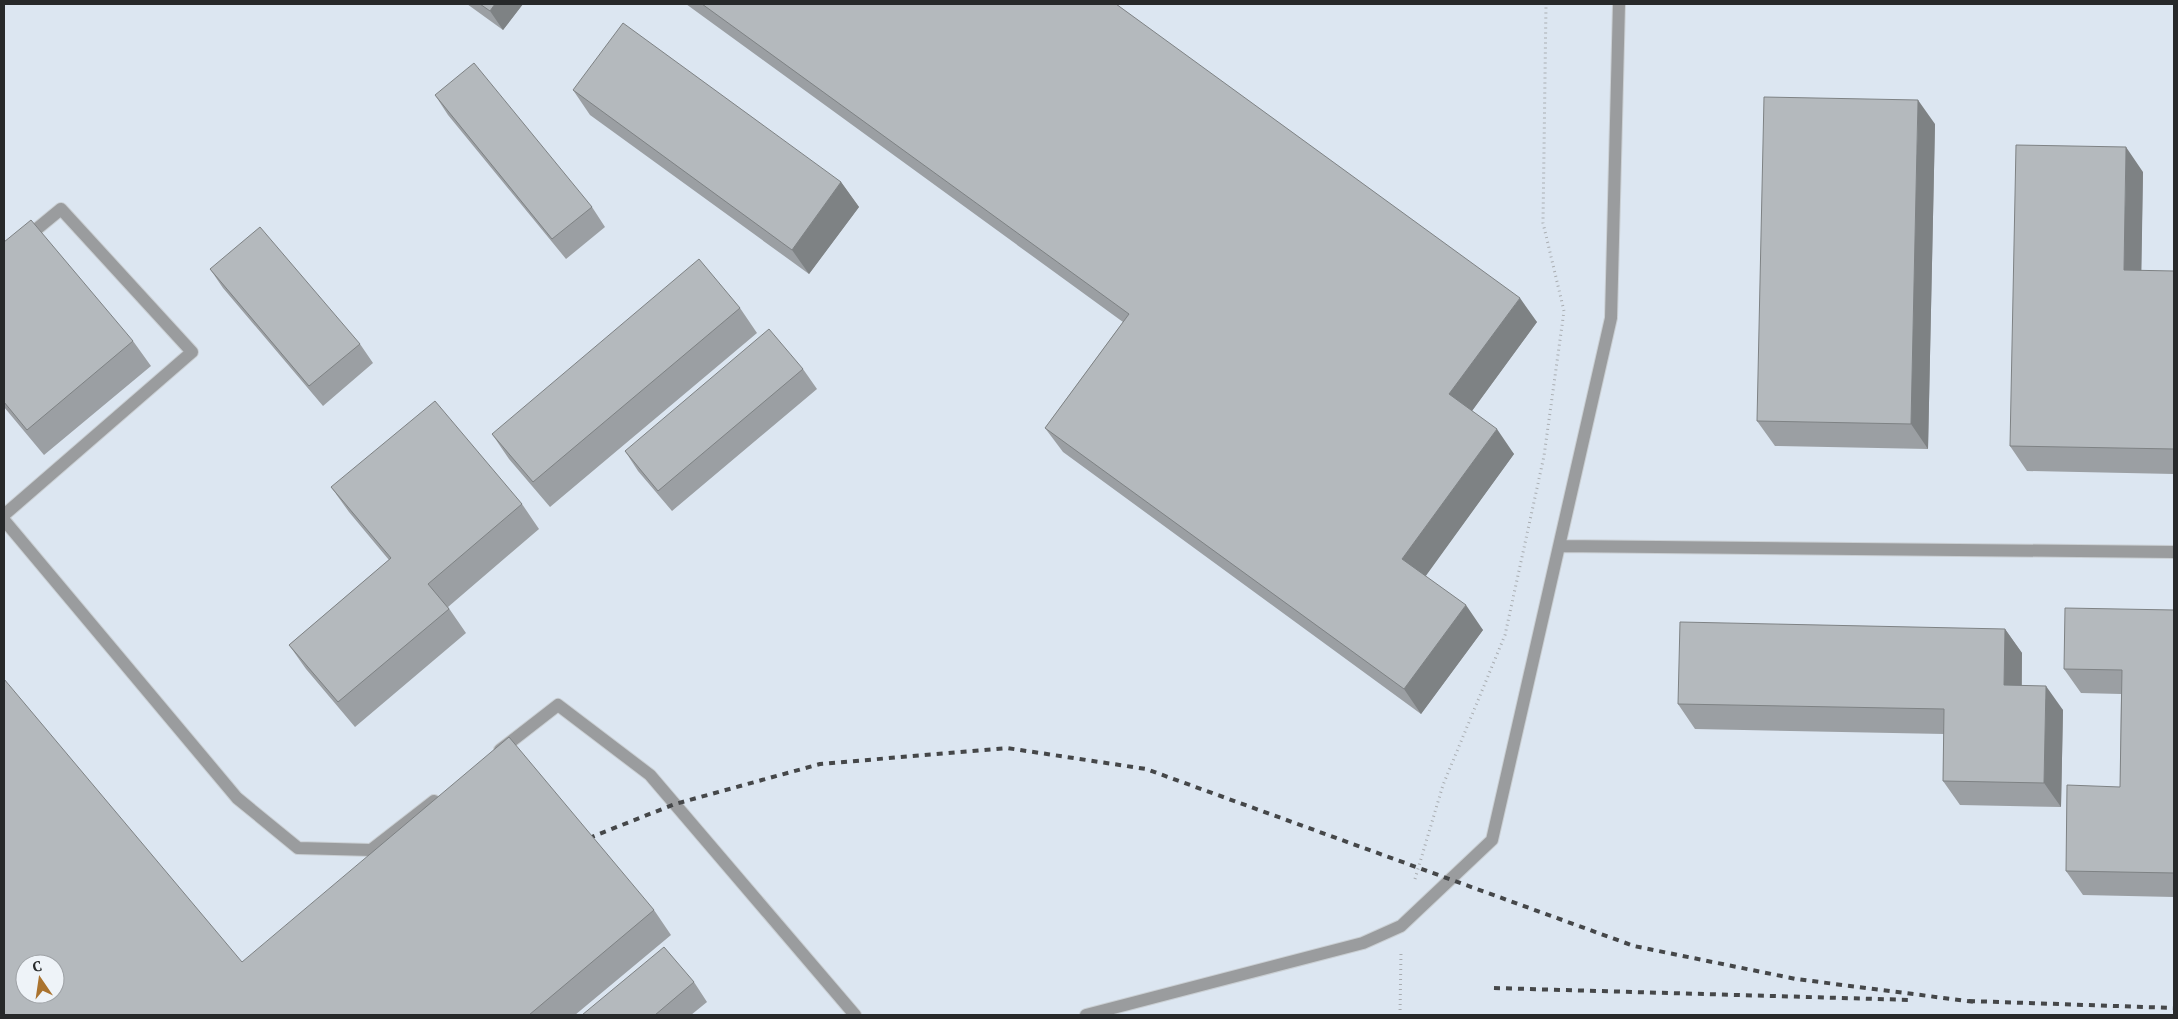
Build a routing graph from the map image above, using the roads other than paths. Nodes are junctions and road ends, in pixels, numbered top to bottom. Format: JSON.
{"nodes":[{"id":1,"x":1619,"y":4,"type":"edge"},
{"id":2,"x":4,"y":256,"type":"edge"},
{"id":3,"x":4,"y":514,"type":"edge"},
{"id":4,"x":4,"y":520,"type":"edge"},
{"id":5,"x":1559,"y":546,"type":"junction"},
{"id":6,"x":2174,"y":552,"type":"edge"},
{"id":7,"x":488,"y":760,"type":"edge"},
{"id":8,"x":441,"y":796,"type":"edge"},
{"id":9,"x":855,"y":1015,"type":"edge"},
{"id":10,"x":1086,"y":1015,"type":"edge"}],
"edges":[{"from":1,"to":5,"type":"street"},
{"from":2,"to":3,"type":"street"},
{"from":4,"to":8,"type":"street"},
{"from":5,"to":6,"type":"street"},
{"from":5,"to":10,"type":"street"},
{"from":7,"to":9,"type":"street"}]}
